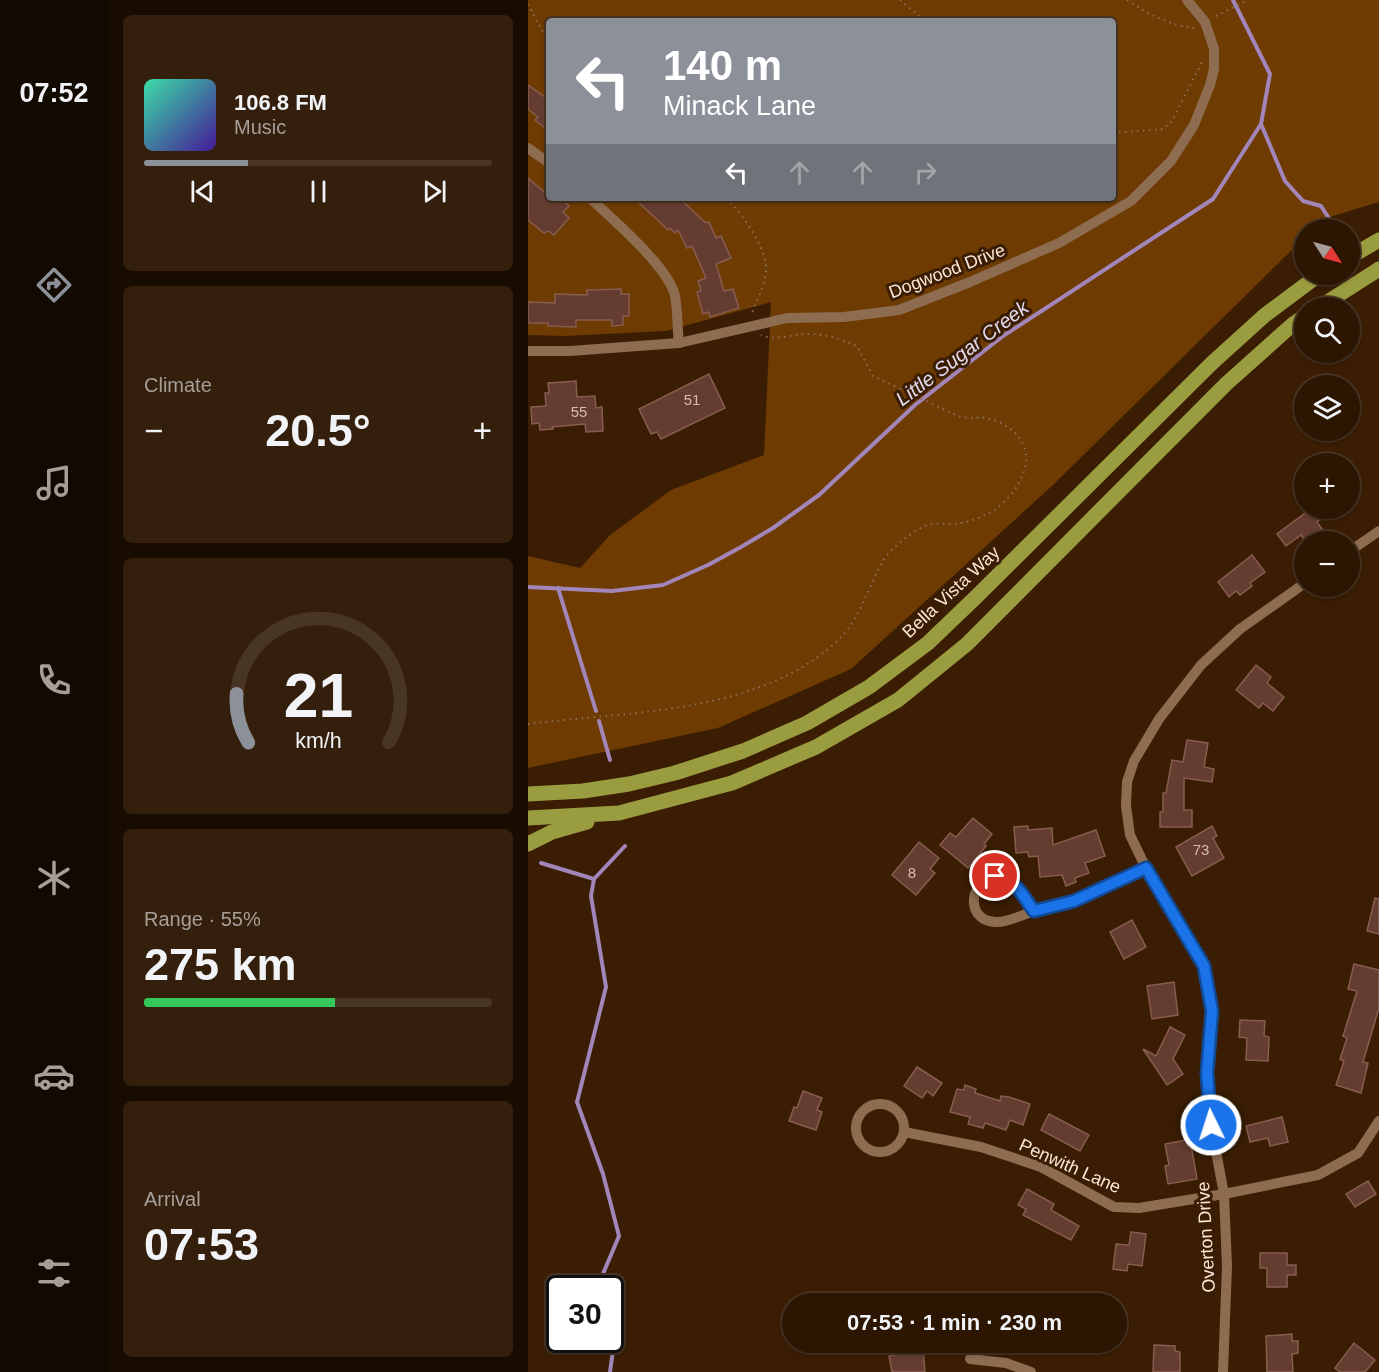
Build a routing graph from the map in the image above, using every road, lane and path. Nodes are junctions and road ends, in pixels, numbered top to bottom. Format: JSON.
{"nodes":[{"id":1,"x":900,"y":0,"type":"edge"},
{"id":2,"x":1127,"y":0,"type":"edge"},
{"id":3,"x":1187,"y":0,"type":"edge"},
{"id":4,"x":1248,"y":0,"type":"edge"},
{"id":5,"x":528,"y":4,"type":"edge"},
{"id":6,"x":1221,"y":12,"type":"dead end"},
{"id":7,"x":921,"y":18,"type":"edge"},
{"id":8,"x":1205,"y":22,"type":"junction"},
{"id":9,"x":1210,"y":37,"type":"junction"},
{"id":10,"x":546,"y":38,"type":"edge"},
{"id":11,"x":1116,"y":133,"type":"edge"},
{"id":12,"x":528,"y":148,"type":"edge"},
{"id":13,"x":546,"y":162,"type":"edge"},
{"id":14,"x":593,"y":201,"type":"edge"},
{"id":15,"x":730,"y":201,"type":"edge"},
{"id":16,"x":1379,"y":240,"type":"edge"},
{"id":17,"x":1360,"y":251,"type":"edge"},
{"id":18,"x":1379,"y":269,"type":"edge"},
{"id":19,"x":1306,"y":285,"type":"edge"},
{"id":20,"x":1335,"y":297,"type":"edge"},
{"id":21,"x":1294,"y":324,"type":"edge"},
{"id":22,"x":748,"y":326,"type":"junction"},
{"id":23,"x":678,"y":343,"type":"junction"},
{"id":24,"x":528,"y":351,"type":"edge"},
{"id":25,"x":1379,"y":531,"type":"edge"},
{"id":26,"x":1360,"y":544,"type":"edge"},
{"id":27,"x":1294,"y":591,"type":"edge"},
{"id":28,"x":528,"y":724,"type":"edge"},
{"id":29,"x":528,"y":794,"type":"edge"},
{"id":30,"x":619,"y":813,"type":"junction"},
{"id":31,"x":528,"y":818,"type":"edge"},
{"id":32,"x":528,"y":844,"type":"edge"},
{"id":33,"x":1146,"y":868,"type":"junction"},
{"id":34,"x":1034,"y":911,"type":"junction"},
{"id":35,"x":1379,"y":1121,"type":"edge"},
{"id":36,"x":904,"y":1132,"type":"junction"},
{"id":37,"x":1224,"y":1194,"type":"junction"},
{"id":38,"x":970,"y":1359,"type":"dead end"},
{"id":39,"x":1031,"y":1372,"type":"edge"},
{"id":40,"x":1222,"y":1372,"type":"edge"}],
"edges":[{"from":1,"to":7,"type":"path"},
{"from":2,"to":8,"type":"path"},
{"from":3,"to":8,"type":"street","name":"Dogwood Drive"},
{"from":4,"to":6,"type":"path"},
{"from":5,"to":10,"type":"path"},
{"from":8,"to":9,"type":"street","name":"Dogwood Drive"},
{"from":9,"to":11,"type":"path"},
{"from":9,"to":22,"type":"street","name":"Dogwood Drive"},
{"from":12,"to":13,"type":"street"},
{"from":14,"to":23,"type":"street"},
{"from":15,"to":22,"type":"path"},
{"from":16,"to":17,"type":"main road"},
{"from":18,"to":20,"type":"main road"},
{"from":19,"to":29,"type":"main road","name":"Bella Vista Way"},
{"from":21,"to":30,"type":"main road"},
{"from":22,"to":23,"type":"street","name":"Dogwood Drive"},
{"from":22,"to":28,"type":"path"},
{"from":23,"to":24,"type":"street","name":"Dogwood Drive"},
{"from":25,"to":26,"type":"street"},
{"from":27,"to":33,"type":"street","name":"Overton Drive"},
{"from":30,"to":31,"type":"main road"},
{"from":30,"to":32,"type":"main road"},
{"from":33,"to":34,"type":"street"},
{"from":33,"to":37,"type":"street","name":"Overton Drive"},
{"from":34,"to":34,"type":"street"},
{"from":35,"to":37,"type":"street","name":"Penwith Lane"},
{"from":36,"to":36,"type":"street"},
{"from":36,"to":37,"type":"street","name":"Penwith Lane"},
{"from":37,"to":40,"type":"street","name":"Overton Drive"},
{"from":38,"to":39,"type":"street"}]}
